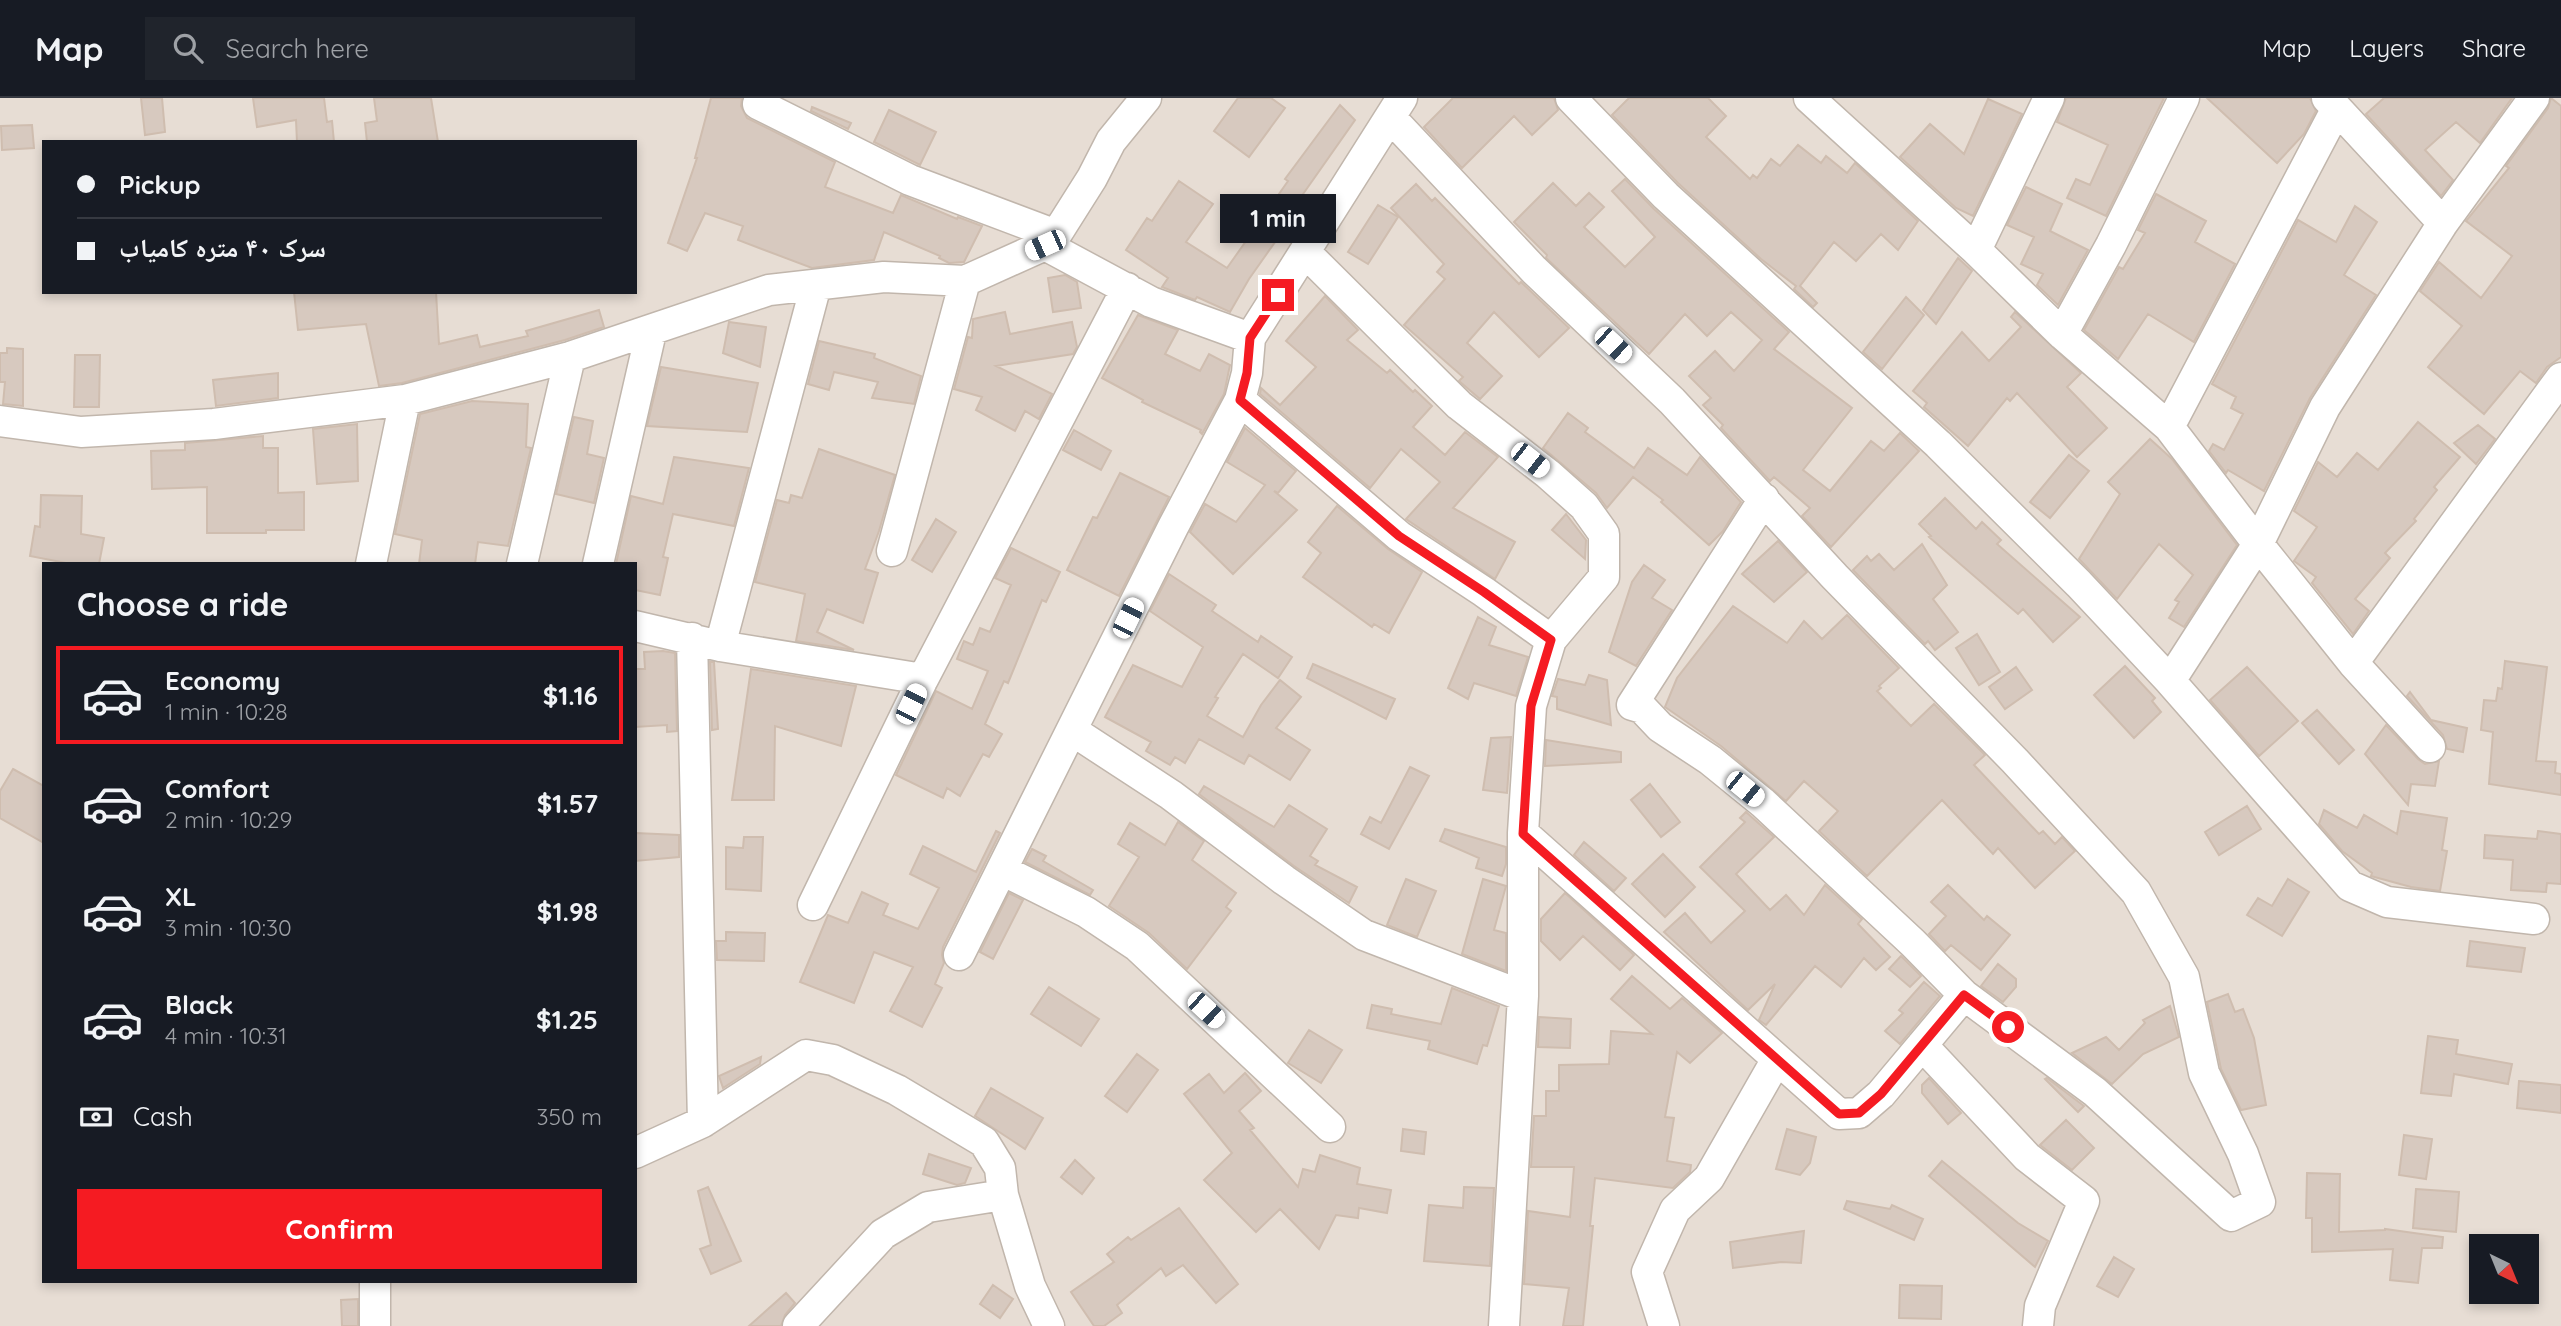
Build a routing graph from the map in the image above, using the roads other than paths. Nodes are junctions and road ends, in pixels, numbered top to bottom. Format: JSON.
{"nodes":[{"id":1,"x":1571,"y":98,"type":"edge"},
{"id":2,"x":1809,"y":98,"type":"edge"},
{"id":3,"x":2049,"y":98,"type":"edge"},
{"id":4,"x":2184,"y":98,"type":"edge"},
{"id":5,"x":2534,"y":98,"type":"edge"},
{"id":6,"x":1136,"y":102,"type":"edge"},
{"id":7,"x":758,"y":104,"type":"dead end"},
{"id":8,"x":2332,"y":104,"type":"edge"},
{"id":9,"x":1396,"y":108,"type":"edge"},
{"id":10,"x":2443,"y":223,"type":"junction"},
{"id":11,"x":1051,"y":240,"type":"junction"},
{"id":12,"x":1976,"y":250,"type":"junction"},
{"id":13,"x":1305,"y":253,"type":"junction"},
{"id":14,"x":965,"y":281,"type":"junction"},
{"id":15,"x":816,"y":285,"type":"junction"},
{"id":16,"x":1127,"y":288,"type":"junction"},
{"id":17,"x":651,"y":332,"type":"junction"},
{"id":18,"x":2062,"y":334,"type":"junction"},
{"id":19,"x":1250,"y":338,"type":"junction"},
{"id":20,"x":570,"y":357,"type":"junction"},
{"id":21,"x":2561,"y":378,"type":"edge"},
{"id":22,"x":405,"y":400,"type":"junction"},
{"id":23,"x":1240,"y":400,"type":"junction"},
{"id":24,"x":0,"y":421,"type":"edge"},
{"id":25,"x":2169,"y":426,"type":"junction"},
{"id":26,"x":1764,"y":499,"type":"junction"},
{"id":27,"x":2258,"y":544,"type":"junction"},
{"id":28,"x":892,"y":551,"type":"dead end"},
{"id":29,"x":371,"y":562,"type":"edge"},
{"id":30,"x":522,"y":562,"type":"edge"},
{"id":31,"x":598,"y":562,"type":"edge"},
{"id":32,"x":637,"y":626,"type":"edge"},
{"id":33,"x":692,"y":638,"type":"junction"},
{"id":34,"x":1551,"y":640,"type":"junction"},
{"id":35,"x":720,"y":646,"type":"junction"},
{"id":36,"x":2353,"y":663,"type":"junction"},
{"id":37,"x":923,"y":679,"type":"junction"},
{"id":38,"x":2171,"y":681,"type":"junction"},
{"id":39,"x":1073,"y":731,"type":"junction"},
{"id":40,"x":2430,"y":747,"type":"dead end"},
{"id":41,"x":1523,"y":834,"type":"junction"},
{"id":42,"x":1002,"y":870,"type":"junction"},
{"id":43,"x":813,"y":905,"type":"dead end"},
{"id":44,"x":2534,"y":919,"type":"dead end"},
{"id":45,"x":959,"y":955,"type":"dead end"},
{"id":46,"x":1964,"y":995,"type":"junction"},
{"id":47,"x":1523,"y":996,"type":"junction"},
{"id":48,"x":1922,"y":1045,"type":"junction"},
{"id":49,"x":1777,"y":1059,"type":"junction"},
{"id":50,"x":703,"y":1122,"type":"junction"},
{"id":51,"x":1330,"y":1127,"type":"dead end"},
{"id":52,"x":637,"y":1152,"type":"edge"},
{"id":53,"x":1003,"y":1195,"type":"junction"},
{"id":54,"x":375,"y":1283,"type":"edge"},
{"id":55,"x":375,"y":1326,"type":"edge"},
{"id":56,"x":798,"y":1326,"type":"edge"},
{"id":57,"x":1049,"y":1326,"type":"edge"},
{"id":58,"x":1504,"y":1326,"type":"edge"},
{"id":59,"x":1664,"y":1326,"type":"edge"},
{"id":60,"x":2038,"y":1326,"type":"edge"}],
"edges":[{"from":1,"to":38,"type":"street"},
{"from":2,"to":12,"type":"street"},
{"from":3,"to":12,"type":"street"},
{"from":4,"to":18,"type":"street"},
{"from":5,"to":10,"type":"street"},
{"from":6,"to":11,"type":"street"},
{"from":7,"to":11,"type":"street"},
{"from":8,"to":10,"type":"street"},
{"from":8,"to":25,"type":"street"},
{"from":9,"to":13,"type":"street"},
{"from":9,"to":26,"type":"street"},
{"from":10,"to":27,"type":"street"},
{"from":11,"to":14,"type":"street"},
{"from":11,"to":16,"type":"street"},
{"from":12,"to":18,"type":"street"},
{"from":13,"to":19,"type":"street"},
{"from":13,"to":34,"type":"street"},
{"from":14,"to":15,"type":"street"},
{"from":14,"to":28,"type":"street"},
{"from":15,"to":17,"type":"street"},
{"from":15,"to":35,"type":"street"},
{"from":16,"to":19,"type":"street"},
{"from":16,"to":37,"type":"street"},
{"from":17,"to":20,"type":"street"},
{"from":17,"to":31,"type":"street"},
{"from":18,"to":25,"type":"street"},
{"from":19,"to":23,"type":"street"},
{"from":20,"to":22,"type":"street"},
{"from":20,"to":30,"type":"street"},
{"from":21,"to":36,"type":"street"},
{"from":22,"to":24,"type":"street"},
{"from":22,"to":29,"type":"street"},
{"from":23,"to":34,"type":"street"},
{"from":23,"to":39,"type":"street"},
{"from":25,"to":27,"type":"street"},
{"from":26,"to":46,"type":"street"},
{"from":26,"to":46,"type":"street"},
{"from":27,"to":36,"type":"street"},
{"from":27,"to":38,"type":"street"},
{"from":32,"to":33,"type":"street"},
{"from":33,"to":35,"type":"street"},
{"from":33,"to":50,"type":"street"},
{"from":34,"to":41,"type":"street"},
{"from":35,"to":37,"type":"street"},
{"from":36,"to":40,"type":"street"},
{"from":37,"to":43,"type":"street"},
{"from":38,"to":44,"type":"street"},
{"from":39,"to":42,"type":"street"},
{"from":39,"to":47,"type":"street"},
{"from":41,"to":47,"type":"street"},
{"from":41,"to":49,"type":"street"},
{"from":42,"to":45,"type":"street"},
{"from":42,"to":51,"type":"street"},
{"from":46,"to":48,"type":"street"},
{"from":47,"to":58,"type":"street"},
{"from":48,"to":49,"type":"street"},
{"from":48,"to":60,"type":"street"},
{"from":49,"to":59,"type":"street"},
{"from":50,"to":52,"type":"street"},
{"from":50,"to":53,"type":"street"},
{"from":53,"to":56,"type":"street"},
{"from":53,"to":57,"type":"street"},
{"from":54,"to":55,"type":"street"}]}
